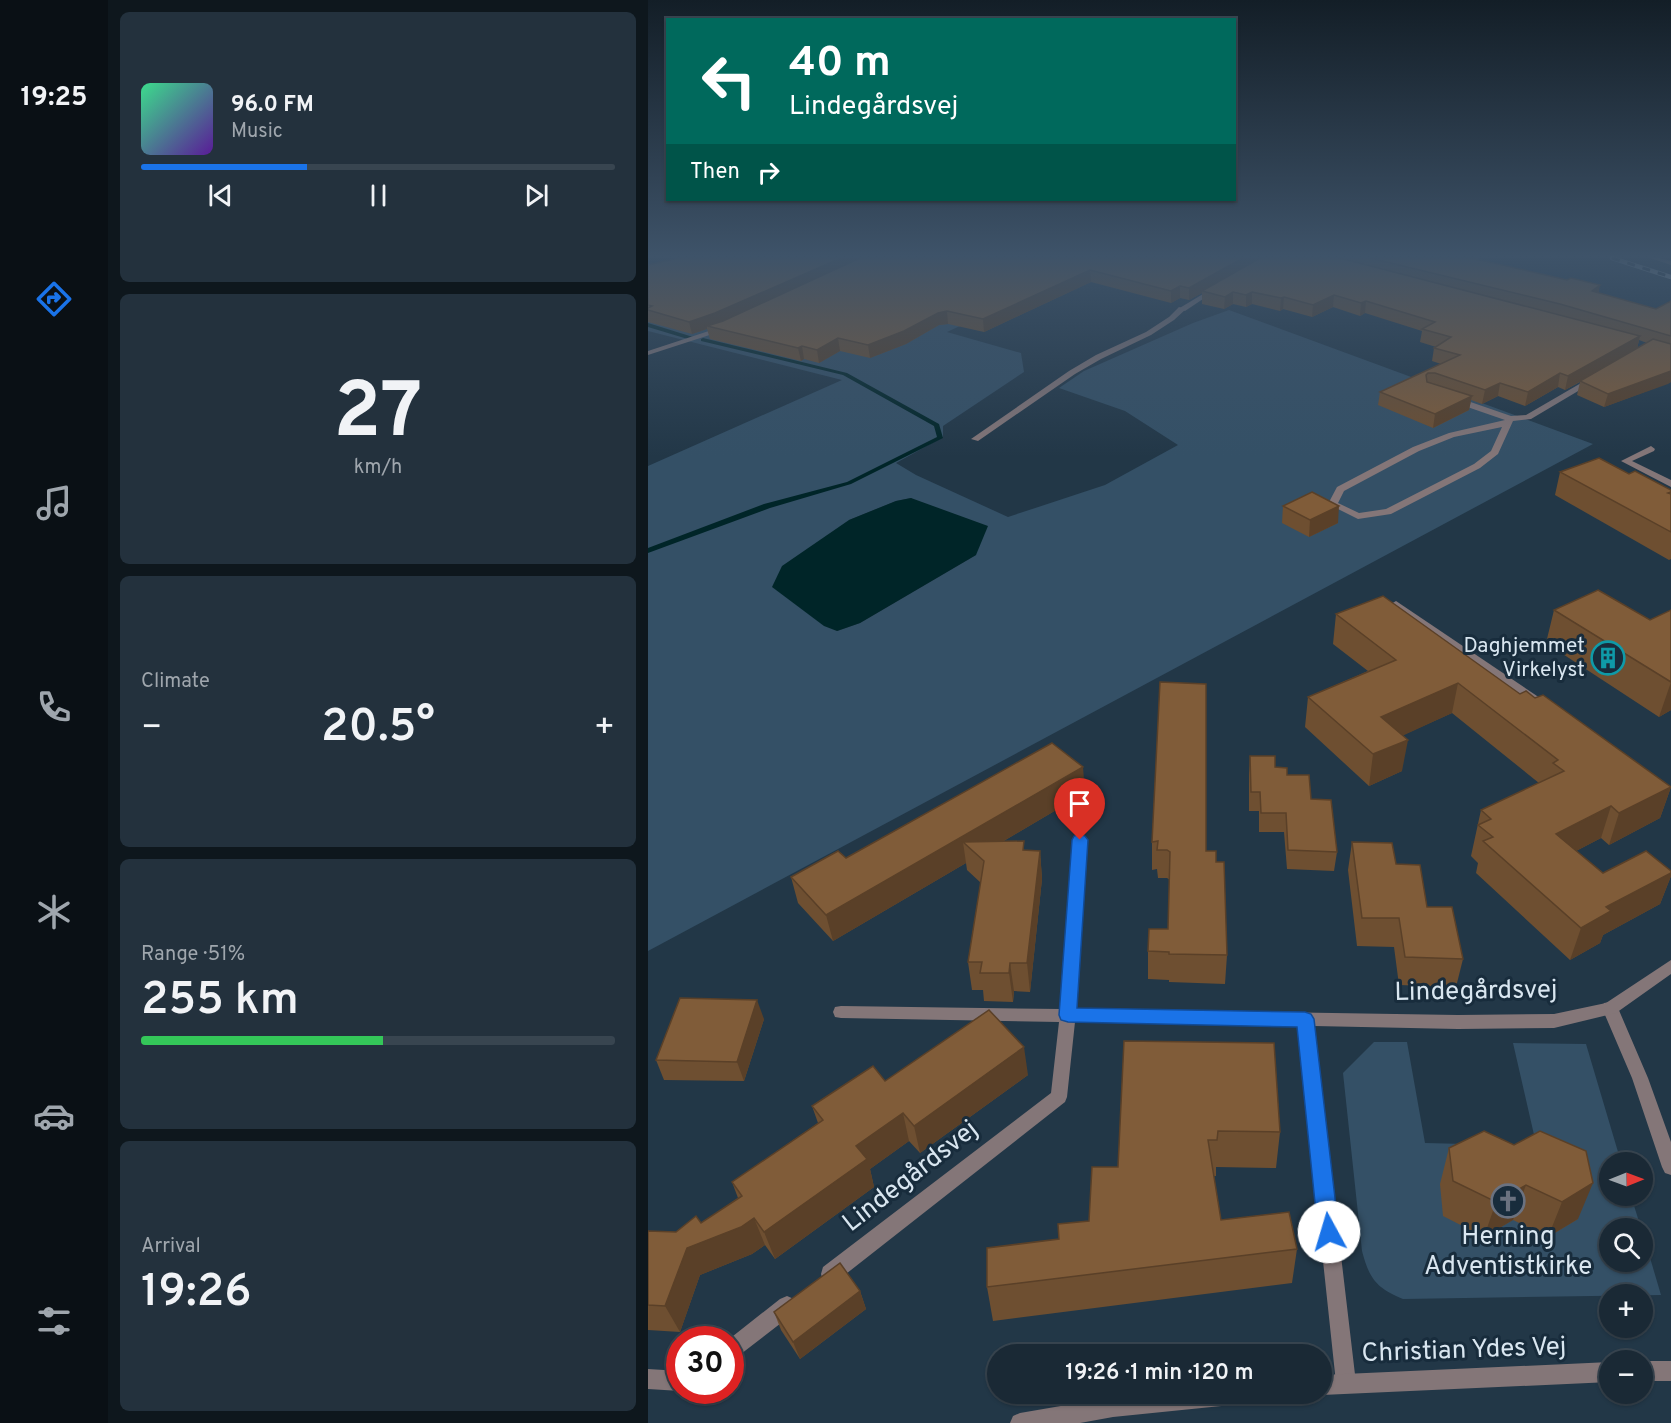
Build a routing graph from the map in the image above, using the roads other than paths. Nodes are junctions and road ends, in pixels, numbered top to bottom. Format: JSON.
{"nodes":[{"id":1,"x":1166,"y":324,"type":"edge"},
{"id":2,"x":731,"y":326,"type":"edge"},
{"id":3,"x":648,"y":353,"type":"edge"},
{"id":4,"x":1599,"y":377,"type":"edge"},
{"id":5,"x":1450,"y":398,"type":"edge"},
{"id":6,"x":1509,"y":421,"type":"junction"},
{"id":7,"x":975,"y":439,"type":"dead end"},
{"id":8,"x":1651,"y":449,"type":"dead end"},
{"id":9,"x":1671,"y":484,"type":"edge"},
{"id":10,"x":1396,"y":604,"type":"edge"},
{"id":11,"x":1551,"y":712,"type":"edge"},
{"id":12,"x":1080,"y":840,"type":"dead end"},
{"id":13,"x":1671,"y":966,"type":"edge"},
{"id":14,"x":1610,"y":1008,"type":"junction"},
{"id":15,"x":841,"y":1012,"type":"dead end"},
{"id":16,"x":1068,"y":1015,"type":"junction"},
{"id":17,"x":1305,"y":1019,"type":"junction"},
{"id":18,"x":1671,"y":1167,"type":"edge"},
{"id":19,"x":744,"y":1339,"type":"edge"},
{"id":20,"x":1653,"y":1371,"type":"edge"},
{"id":21,"x":1671,"y":1371,"type":"edge"},
{"id":22,"x":1599,"y":1372,"type":"edge"},
{"id":23,"x":648,"y":1379,"type":"edge"},
{"id":24,"x":666,"y":1380,"type":"edge"},
{"id":25,"x":1346,"y":1383,"type":"junction"},
{"id":26,"x":1332,"y":1384,"type":"edge"},
{"id":27,"x":1143,"y":1404,"type":"edge"},
{"id":28,"x":1020,"y":1423,"type":"edge"}],
"edges":[{"from":1,"to":7,"type":"street"},
{"from":2,"to":3,"type":"street"},
{"from":4,"to":6,"type":"street"},
{"from":5,"to":6,"type":"street"},
{"from":6,"to":6,"type":"street"},
{"from":8,"to":9,"type":"street"},
{"from":10,"to":11,"type":"street"},
{"from":12,"to":16,"type":"street","name":"Lindegårdsvej"},
{"from":13,"to":14,"type":"street","name":"Lindegårdsvej"},
{"from":14,"to":17,"type":"street","name":"Lindegårdsvej"},
{"from":14,"to":18,"type":"street"},
{"from":15,"to":16,"type":"street","name":"Lindegårdsvej"},
{"from":16,"to":17,"type":"street","name":"Lindegårdsvej"},
{"from":16,"to":19,"type":"street","name":"Lindegårdsvej"},
{"from":17,"to":25,"type":"street"},
{"from":20,"to":21,"type":"street"},
{"from":22,"to":25,"type":"street","name":"Christian Ydes Vej"},
{"from":23,"to":24,"type":"street"},
{"from":25,"to":26,"type":"street","name":"Christian Ydes Vej"},
{"from":27,"to":28,"type":"street"}]}
